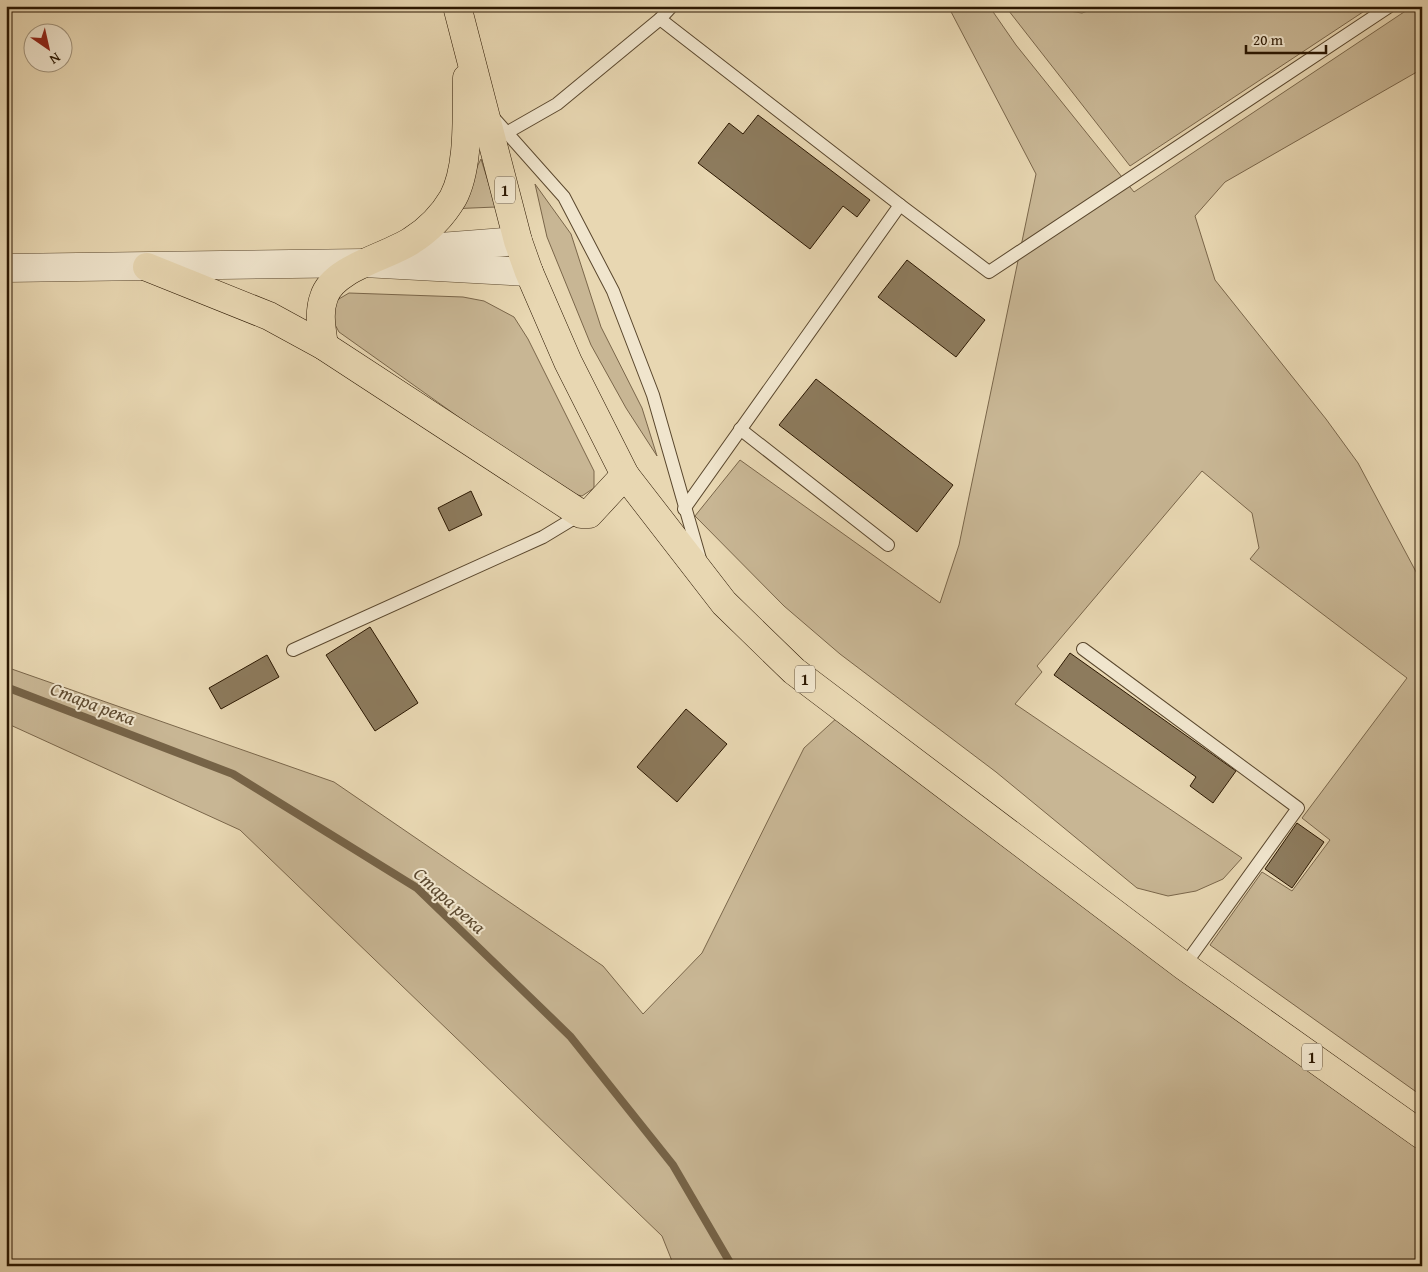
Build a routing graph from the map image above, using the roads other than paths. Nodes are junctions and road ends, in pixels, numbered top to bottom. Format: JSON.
{"nodes":[{"id":1,"x":457,"y":6,"type":"edge"},
{"id":2,"x":672,"y":6,"type":"edge"},
{"id":3,"x":1390,"y":6,"type":"edge"},
{"id":4,"x":660,"y":19,"type":"junction"},
{"id":5,"x":469,"y":49,"type":"junction"},
{"id":6,"x":483,"y":106,"type":"junction"},
{"id":7,"x":508,"y":132,"type":"junction"},
{"id":8,"x":900,"y":205,"type":"junction"},
{"id":9,"x":518,"y":241,"type":"junction"},
{"id":10,"x":364,"y":263,"type":"junction"},
{"id":11,"x":148,"y":267,"type":"junction"},
{"id":12,"x":6,"y":268,"type":"edge"},
{"id":13,"x":529,"y":272,"type":"junction"},
{"id":14,"x":324,"y":346,"type":"junction"},
{"id":15,"x":740,"y":429,"type":"junction"},
{"id":16,"x":625,"y":475,"type":"junction"},
{"id":17,"x":684,"y":509,"type":"junction"},
{"id":18,"x":581,"y":514,"type":"junction"},
{"id":19,"x":888,"y":545,"type":"dead end"},
{"id":20,"x":706,"y":580,"type":"junction"},
{"id":21,"x":1083,"y":649,"type":"dead end"},
{"id":22,"x":293,"y":650,"type":"dead end"},
{"id":23,"x":1184,"y":966,"type":"junction"},
{"id":24,"x":1422,"y":1135,"type":"edge"}],
"edges":[{"from":1,"to":5,"type":"main road","number":"1"},
{"from":2,"to":4,"type":"lane"},
{"from":3,"to":8,"type":"lane"},
{"from":4,"to":7,"type":"lane"},
{"from":4,"to":8,"type":"lane"},
{"from":5,"to":6,"type":"main road","number":"1"},
{"from":5,"to":10,"type":"main road"},
{"from":6,"to":7,"type":"lane"},
{"from":6,"to":9,"type":"main road","number":"1"},
{"from":7,"to":17,"type":"lane"},
{"from":8,"to":15,"type":"lane"},
{"from":9,"to":10,"type":"street"},
{"from":9,"to":13,"type":"main road","number":"1"},
{"from":10,"to":11,"type":"street"},
{"from":10,"to":13,"type":"street"},
{"from":10,"to":14,"type":"main road"},
{"from":11,"to":12,"type":"street"},
{"from":11,"to":14,"type":"main road"},
{"from":13,"to":16,"type":"main road","number":"1"},
{"from":14,"to":18,"type":"main road"},
{"from":15,"to":17,"type":"lane"},
{"from":15,"to":19,"type":"lane"},
{"from":16,"to":18,"type":"main road"},
{"from":16,"to":20,"type":"main road","number":"1"},
{"from":17,"to":20,"type":"lane"},
{"from":18,"to":22,"type":"lane"},
{"from":20,"to":23,"type":"main road","number":"1"},
{"from":21,"to":23,"type":"lane"},
{"from":23,"to":24,"type":"main road","number":"1"}]}
